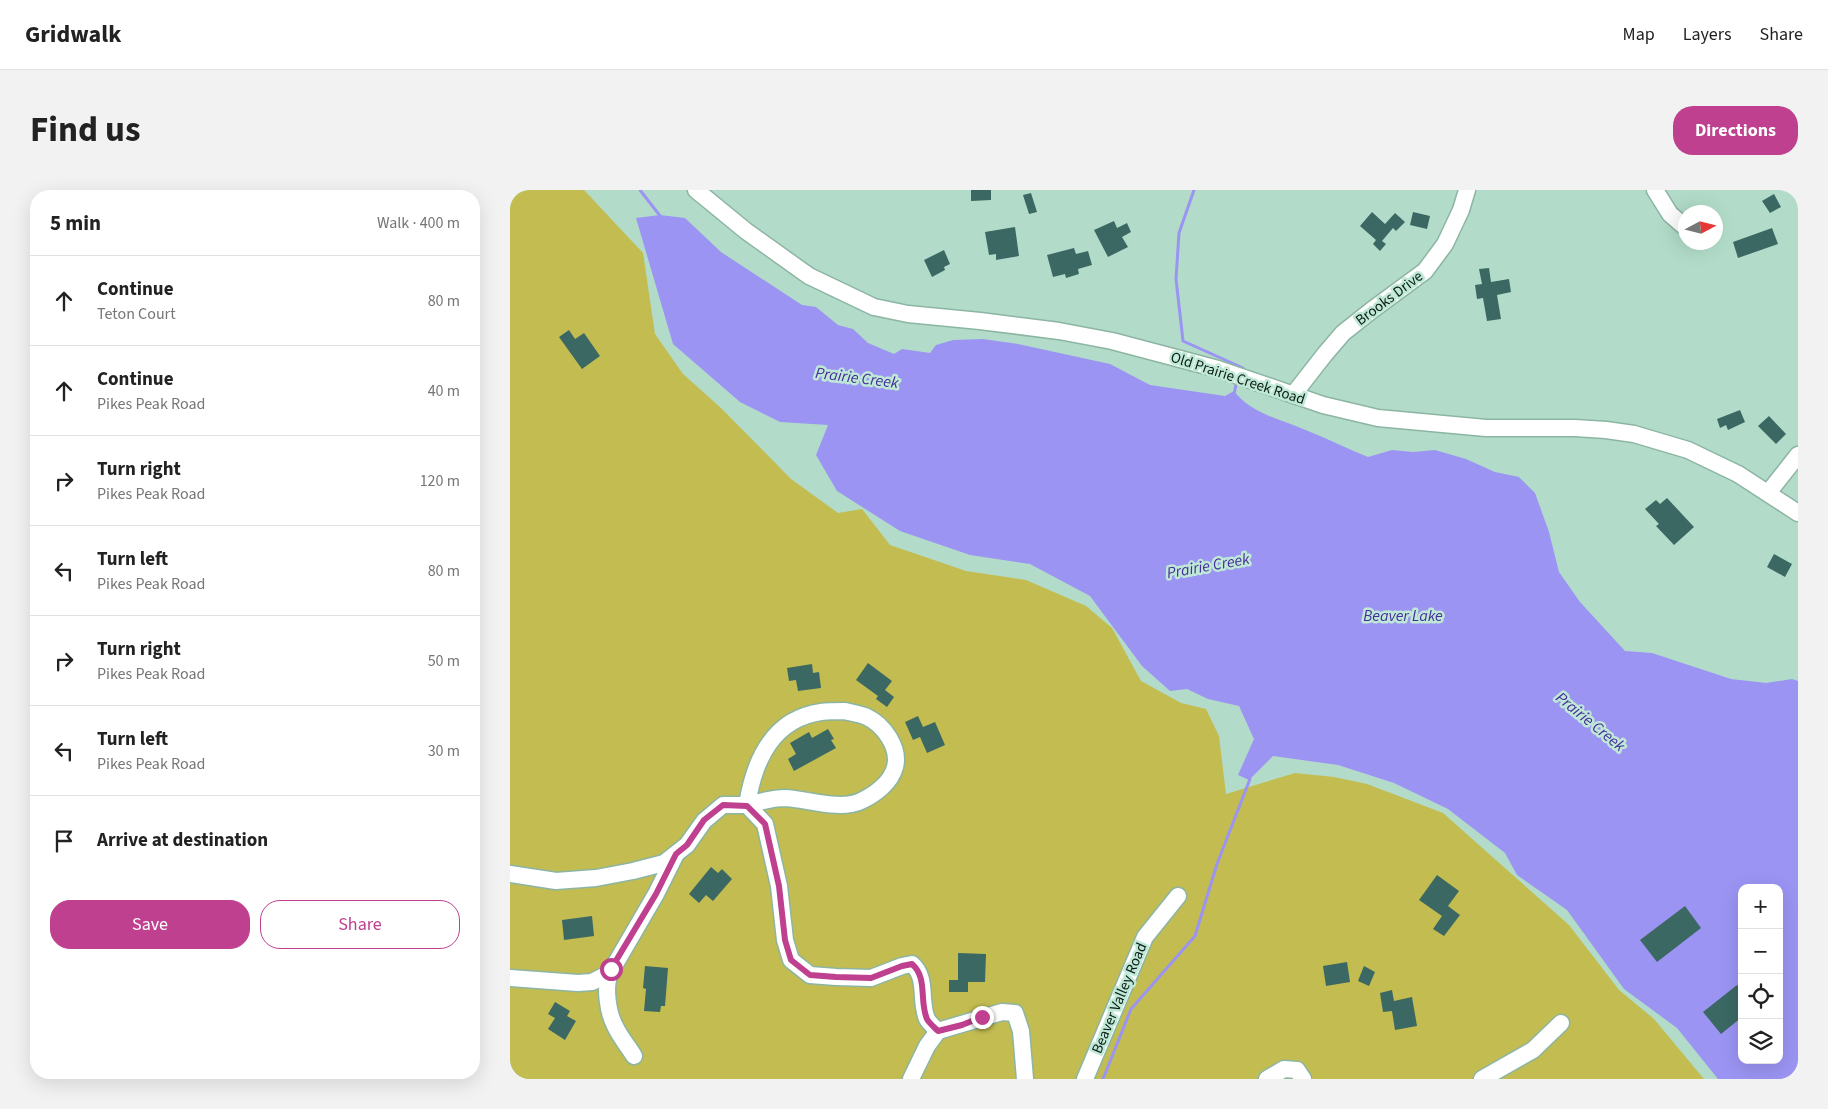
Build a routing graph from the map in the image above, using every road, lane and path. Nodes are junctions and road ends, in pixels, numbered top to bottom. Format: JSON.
{"nodes":[{"id":1,"x":696,"y":190,"type":"edge"},
{"id":2,"x":1467,"y":190,"type":"edge"},
{"id":3,"x":1654,"y":190,"type":"edge"},
{"id":4,"x":1678,"y":221,"type":"edge"},
{"id":5,"x":1293,"y":395,"type":"junction"},
{"id":6,"x":1798,"y":455,"type":"edge"},
{"id":7,"x":1768,"y":493,"type":"junction"},
{"id":8,"x":1798,"y":513,"type":"edge"},
{"id":9,"x":747,"y":806,"type":"junction"},
{"id":10,"x":676,"y":854,"type":"junction"},
{"id":11,"x":510,"y":874,"type":"edge"},
{"id":12,"x":1178,"y":896,"type":"dead end"},
{"id":13,"x":610,"y":973,"type":"junction"},
{"id":14,"x":510,"y":978,"type":"edge"},
{"id":15,"x":1561,"y":1024,"type":"dead end"},
{"id":16,"x":938,"y":1031,"type":"junction"},
{"id":17,"x":634,"y":1056,"type":"dead end"},
{"id":18,"x":911,"y":1079,"type":"edge"},
{"id":19,"x":1025,"y":1079,"type":"edge"},
{"id":20,"x":1085,"y":1079,"type":"edge"},
{"id":21,"x":1267,"y":1079,"type":"edge"},
{"id":22,"x":1303,"y":1079,"type":"edge"},
{"id":23,"x":1482,"y":1079,"type":"edge"}],
"edges":[{"from":1,"to":5,"type":"street","name":"Old Prairie Creek Road"},
{"from":2,"to":5,"type":"street","name":"Brooks Drive"},
{"from":3,"to":4,"type":"street"},
{"from":5,"to":7,"type":"street","name":"Old Prairie Creek Road"},
{"from":6,"to":7,"type":"street"},
{"from":7,"to":8,"type":"street","name":"Old Prairie Creek Road"},
{"from":9,"to":9,"type":"street"},
{"from":9,"to":10,"type":"street"},
{"from":9,"to":16,"type":"street"},
{"from":10,"to":11,"type":"street"},
{"from":10,"to":13,"type":"street"},
{"from":12,"to":20,"type":"street","name":"Beaver Valley Road"},
{"from":13,"to":14,"type":"street"},
{"from":13,"to":17,"type":"street"},
{"from":15,"to":23,"type":"street"},
{"from":16,"to":18,"type":"street"},
{"from":16,"to":19,"type":"street"},
{"from":21,"to":22,"type":"street"}]}
